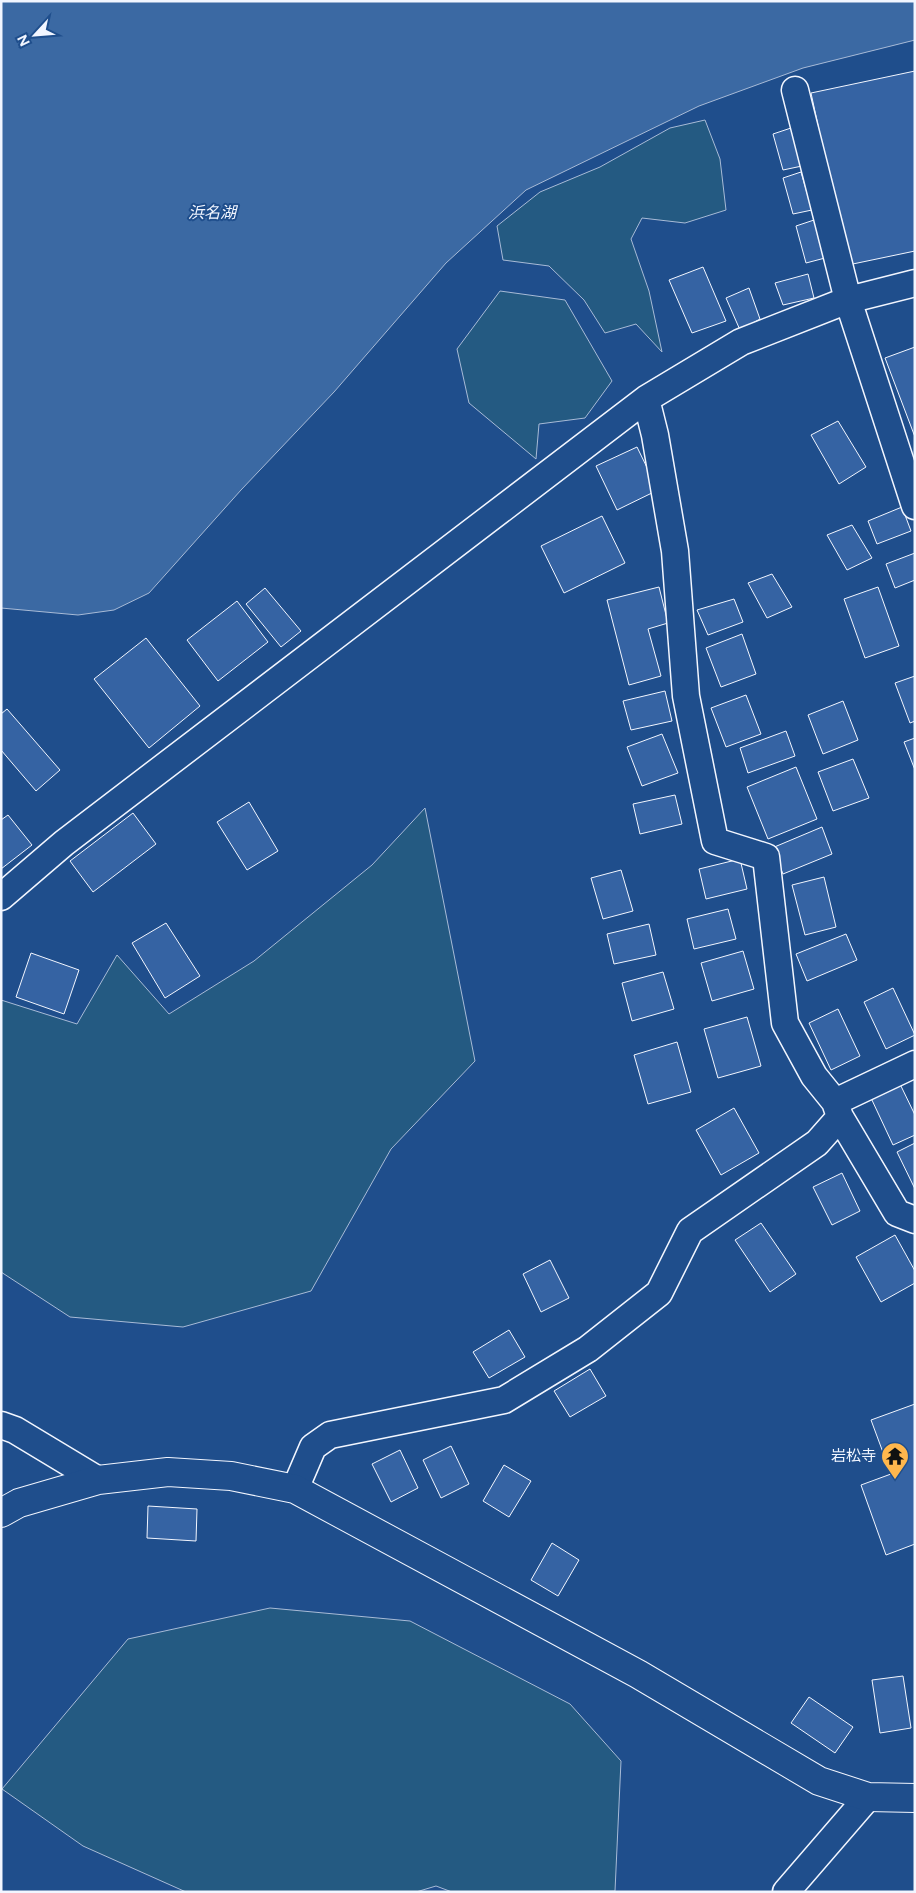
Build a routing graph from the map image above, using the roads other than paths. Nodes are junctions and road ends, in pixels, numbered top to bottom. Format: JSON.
{"nodes":[{"id":1,"x":795,"y":90,"type":"dead end"},
{"id":2,"x":915,"y":283,"type":"edge"},
{"id":3,"x":848,"y":300,"type":"junction"},
{"id":4,"x":646,"y":398,"type":"junction"},
{"id":5,"x":915,"y":506,"type":"edge"},
{"id":6,"x":1,"y":897,"type":"edge"},
{"id":7,"x":915,"y":1064,"type":"edge"},
{"id":8,"x":837,"y":1109,"type":"junction"},
{"id":9,"x":915,"y":1220,"type":"edge"},
{"id":10,"x":1,"y":1426,"type":"edge"},
{"id":11,"x":98,"y":1480,"type":"junction"},
{"id":12,"x":295,"y":1489,"type":"junction"},
{"id":13,"x":1,"y":1513,"type":"edge"},
{"id":14,"x":868,"y":1797,"type":"junction"},
{"id":15,"x":915,"y":1798,"type":"edge"},
{"id":16,"x":786,"y":1892,"type":"edge"}],
"edges":[{"from":1,"to":3,"type":"street"},
{"from":2,"to":3,"type":"street"},
{"from":3,"to":4,"type":"street"},
{"from":3,"to":5,"type":"street"},
{"from":4,"to":6,"type":"street"},
{"from":4,"to":8,"type":"street"},
{"from":7,"to":8,"type":"street"},
{"from":8,"to":9,"type":"street"},
{"from":8,"to":12,"type":"street"},
{"from":10,"to":11,"type":"street"},
{"from":11,"to":12,"type":"street"},
{"from":11,"to":13,"type":"street"},
{"from":12,"to":14,"type":"street"},
{"from":14,"to":15,"type":"street"},
{"from":14,"to":16,"type":"street"}]}
